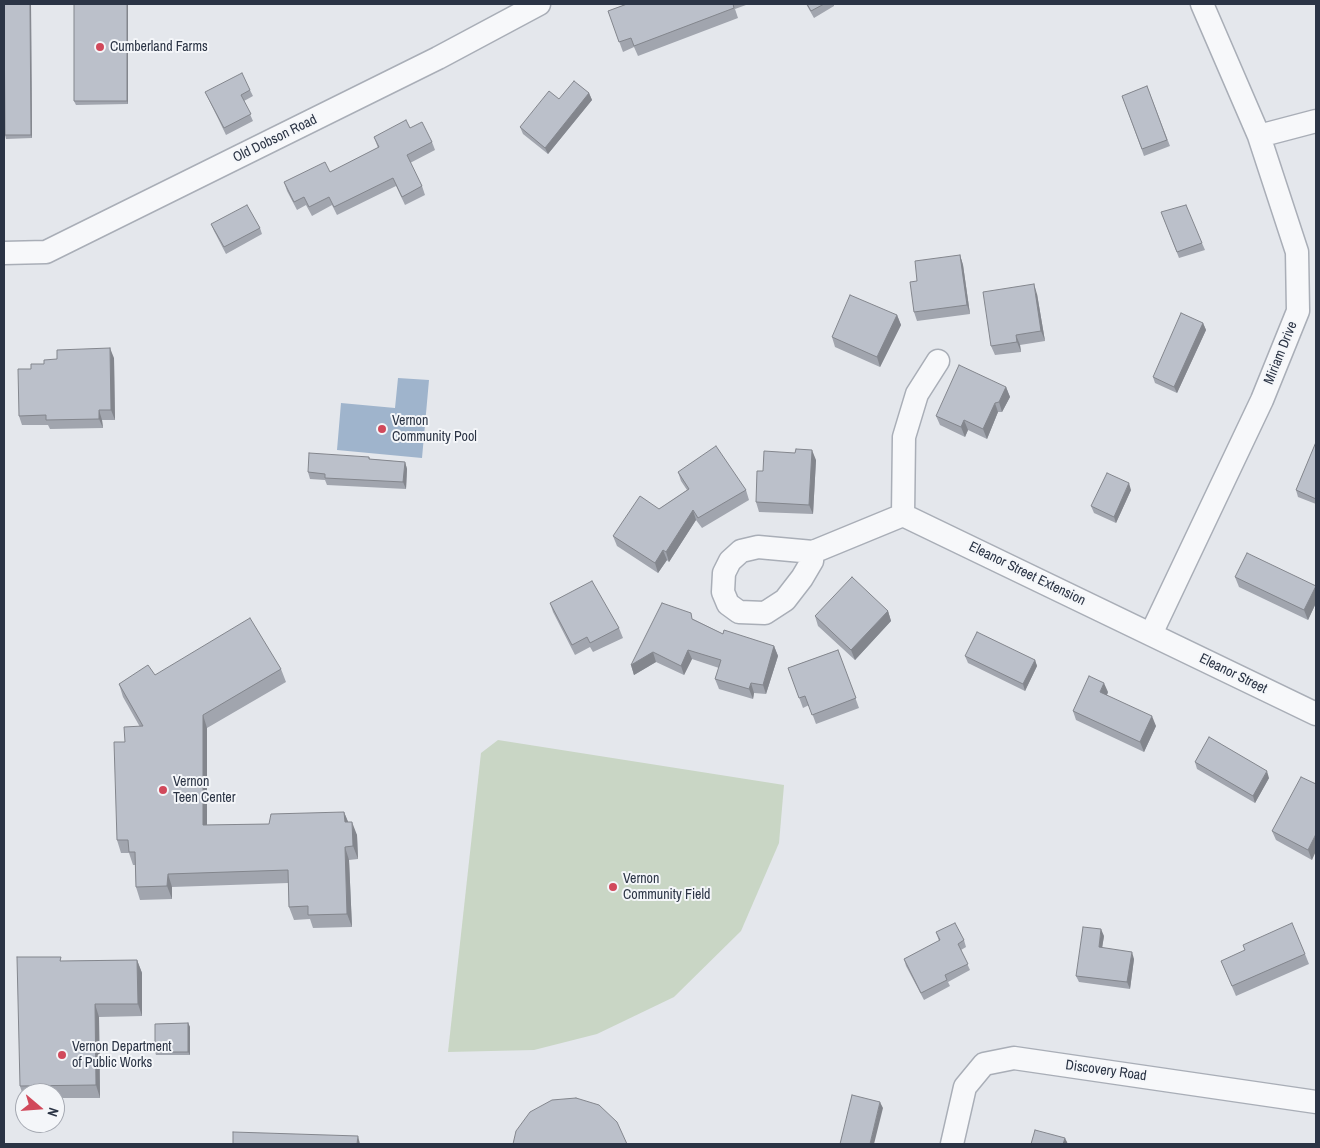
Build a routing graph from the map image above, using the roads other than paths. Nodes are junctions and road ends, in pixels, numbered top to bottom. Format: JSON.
{"nodes":[{"id":1,"x":539,"y":4,"type":"edge"},
{"id":2,"x":1202,"y":4,"type":"edge"},
{"id":3,"x":1316,"y":121,"type":"edge"},
{"id":4,"x":1259,"y":136,"type":"junction"},
{"id":5,"x":4,"y":253,"type":"edge"},
{"id":6,"x":938,"y":360,"type":"dead end"},
{"id":7,"x":903,"y":514,"type":"junction"},
{"id":8,"x":813,"y":552,"type":"dead end"},
{"id":9,"x":1150,"y":634,"type":"junction"},
{"id":10,"x":1316,"y":714,"type":"edge"},
{"id":11,"x":1316,"y":1102,"type":"edge"},
{"id":12,"x":952,"y":1144,"type":"edge"}],
"edges":[{"from":1,"to":5,"type":"street","name":"Old Dobson Road"},
{"from":2,"to":4,"type":"street","name":"Miriam Drive"},
{"from":3,"to":4,"type":"street"},
{"from":4,"to":9,"type":"street","name":"Miriam Drive"},
{"from":6,"to":7,"type":"street"},
{"from":7,"to":8,"type":"street"},
{"from":7,"to":9,"type":"street","name":"Eleanor Street Extension"},
{"from":9,"to":10,"type":"street","name":"Eleanor Street"},
{"from":11,"to":12,"type":"street","name":"Discovery Road"}]}
